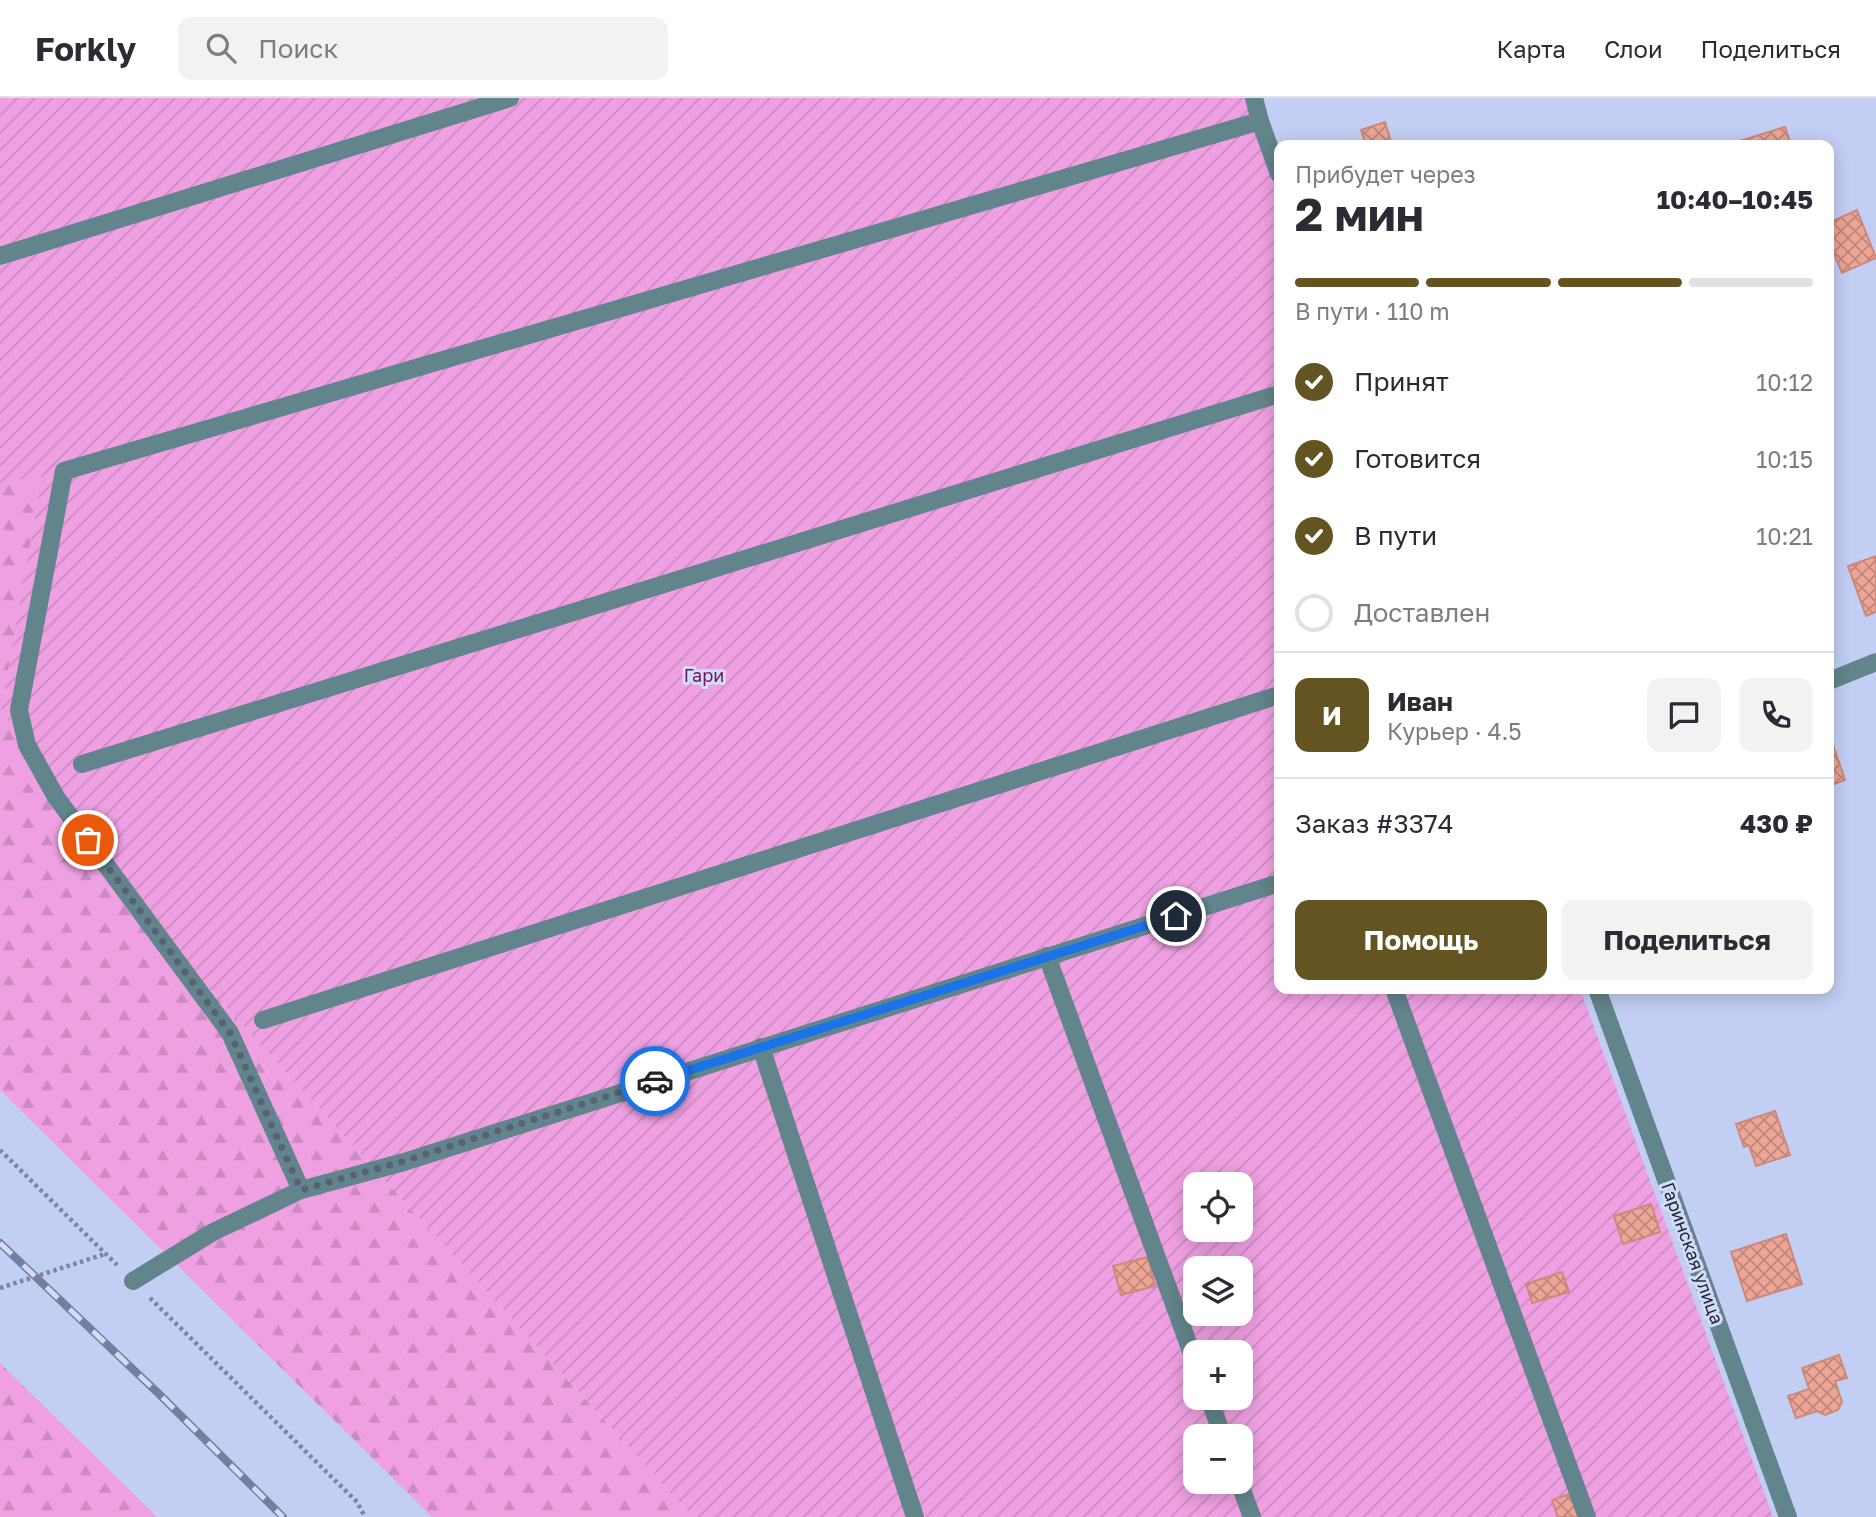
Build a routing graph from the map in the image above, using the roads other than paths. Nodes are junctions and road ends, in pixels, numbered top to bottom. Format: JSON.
{"nodes":[{"id":1,"x":510,"y":98,"type":"edge"},
{"id":2,"x":1254,"y":98,"type":"edge"},
{"id":3,"x":1260,"y":121,"type":"junction"},
{"id":4,"x":1274,"y":160,"type":"edge"},
{"id":5,"x":0,"y":256,"type":"edge"},
{"id":6,"x":1274,"y":396,"type":"edge"},
{"id":7,"x":1876,"y":662,"type":"edge"},
{"id":8,"x":1834,"y":679,"type":"edge"},
{"id":9,"x":1274,"y":697,"type":"edge"},
{"id":10,"x":82,"y":764,"type":"dead end"},
{"id":11,"x":1274,"y":885,"type":"edge"},
{"id":12,"x":1047,"y":956,"type":"junction"},
{"id":13,"x":1396,"y":994,"type":"edge"},
{"id":14,"x":1599,"y":994,"type":"edge"},
{"id":15,"x":263,"y":1020,"type":"dead end"},
{"id":16,"x":761,"y":1047,"type":"junction"},
{"id":17,"x":301,"y":1190,"type":"junction"},
{"id":18,"x":133,"y":1281,"type":"road end"},
{"id":19,"x":1187,"y":1340,"type":"edge"},
{"id":20,"x":1243,"y":1494,"type":"edge"},
{"id":21,"x":915,"y":1517,"type":"edge"},
{"id":22,"x":1252,"y":1517,"type":"edge"},
{"id":23,"x":1587,"y":1517,"type":"edge"},
{"id":24,"x":1788,"y":1517,"type":"edge"}],
"edges":[{"from":1,"to":5,"type":"street"},
{"from":2,"to":3,"type":"street"},
{"from":3,"to":4,"type":"street"},
{"from":3,"to":17,"type":"street"},
{"from":6,"to":10,"type":"street"},
{"from":7,"to":8,"type":"street"},
{"from":9,"to":15,"type":"street"},
{"from":11,"to":12,"type":"street"},
{"from":12,"to":16,"type":"street"},
{"from":12,"to":19,"type":"street"},
{"from":13,"to":23,"type":"street"},
{"from":14,"to":24,"type":"street","name":"Гаринская улица"},
{"from":16,"to":17,"type":"street"},
{"from":16,"to":21,"type":"street"},
{"from":17,"to":18,"type":"street"},
{"from":20,"to":22,"type":"street"}]}
